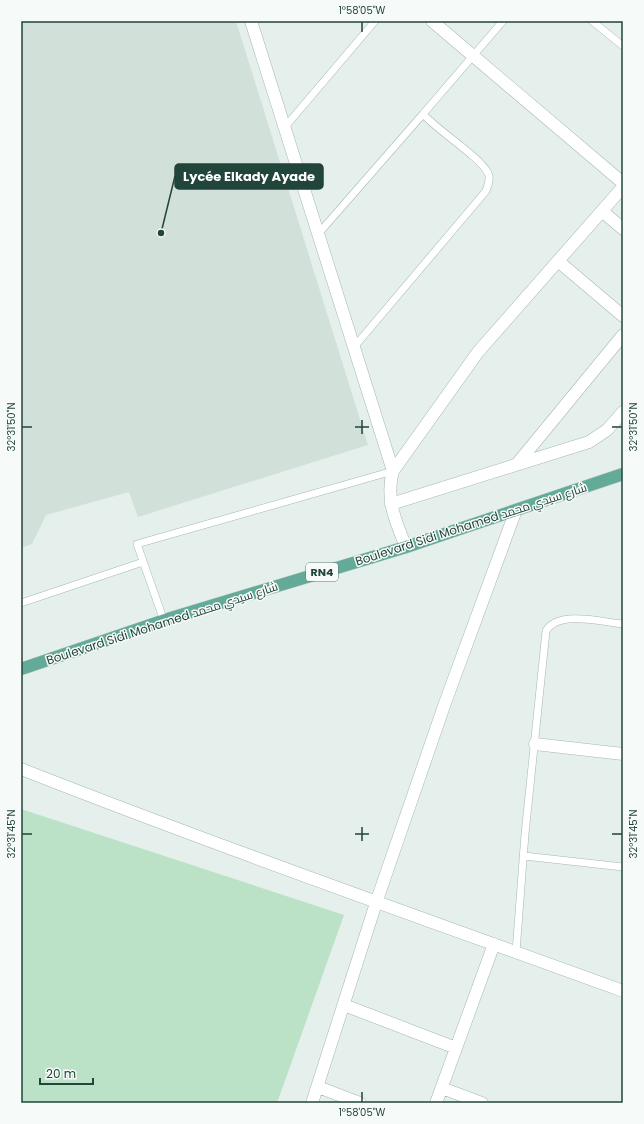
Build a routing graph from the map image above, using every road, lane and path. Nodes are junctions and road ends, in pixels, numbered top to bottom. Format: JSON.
{"nodes":[{"id":1,"x":251,"y":21,"type":"edge"},
{"id":2,"x":375,"y":21,"type":"edge"},
{"id":3,"x":432,"y":21,"type":"edge"},
{"id":4,"x":503,"y":21,"type":"edge"},
{"id":5,"x":592,"y":21,"type":"edge"},
{"id":6,"x":623,"y":46,"type":"edge"},
{"id":7,"x":473,"y":56,"type":"junction"},
{"id":8,"x":423,"y":114,"type":"junction"},
{"id":9,"x":285,"y":127,"type":"junction"},
{"id":10,"x":623,"y":183,"type":"edge"},
{"id":11,"x":623,"y":187,"type":"edge"},
{"id":12,"x":602,"y":212,"type":"junction"},
{"id":13,"x":623,"y":229,"type":"edge"},
{"id":14,"x":319,"y":233,"type":"junction"},
{"id":15,"x":558,"y":261,"type":"junction"},
{"id":16,"x":623,"y":316,"type":"edge"},
{"id":17,"x":623,"y":335,"type":"edge"},
{"id":18,"x":354,"y":346,"type":"junction"},
{"id":19,"x":623,"y":412,"type":"edge"},
{"id":20,"x":517,"y":464,"type":"junction"},
{"id":21,"x":393,"y":471,"type":"junction"},
{"id":22,"x":623,"y":474,"type":"edge"},
{"id":23,"x":391,"y":504,"type":"junction"},
{"id":24,"x":516,"y":510,"type":"junction"},
{"id":25,"x":406,"y":547,"type":"junction"},
{"id":26,"x":143,"y":562,"type":"junction"},
{"id":27,"x":21,"y":603,"type":"edge"},
{"id":28,"x":164,"y":621,"type":"junction"},
{"id":29,"x":623,"y":624,"type":"edge"},
{"id":30,"x":21,"y":669,"type":"edge"},
{"id":31,"x":535,"y":744,"type":"junction"},
{"id":32,"x":623,"y":754,"type":"edge"},
{"id":33,"x":21,"y":769,"type":"edge"},
{"id":34,"x":524,"y":856,"type":"junction"},
{"id":35,"x":623,"y":867,"type":"edge"},
{"id":36,"x":376,"y":903,"type":"junction"},
{"id":37,"x":494,"y":944,"type":"junction"},
{"id":38,"x":516,"y":952,"type":"junction"},
{"id":39,"x":623,"y":991,"type":"edge"},
{"id":40,"x":344,"y":1005,"type":"junction"},
{"id":41,"x":456,"y":1048,"type":"junction"},
{"id":42,"x":318,"y":1087,"type":"junction"},
{"id":43,"x":442,"y":1088,"type":"junction"},
{"id":44,"x":312,"y":1103,"type":"edge"},
{"id":45,"x":360,"y":1103,"type":"edge"},
{"id":46,"x":436,"y":1103,"type":"edge"},
{"id":47,"x":482,"y":1103,"type":"edge"}],
"edges":[{"from":1,"to":9,"type":"street"},
{"from":2,"to":9,"type":"lane"},
{"from":3,"to":7,"type":"street"},
{"from":4,"to":7,"type":"lane"},
{"from":5,"to":6,"type":"lane"},
{"from":7,"to":8,"type":"lane"},
{"from":7,"to":10,"type":"street"},
{"from":8,"to":14,"type":"lane"},
{"from":8,"to":18,"type":"lane"},
{"from":9,"to":14,"type":"street"},
{"from":11,"to":12,"type":"street"},
{"from":12,"to":13,"type":"street"},
{"from":12,"to":15,"type":"street"},
{"from":14,"to":18,"type":"street"},
{"from":15,"to":16,"type":"street"},
{"from":15,"to":21,"type":"street"},
{"from":17,"to":20,"type":"street"},
{"from":18,"to":21,"type":"street"},
{"from":19,"to":20,"type":"street"},
{"from":20,"to":23,"type":"street"},
{"from":21,"to":23,"type":"street"},
{"from":21,"to":26,"type":"lane"},
{"from":22,"to":24,"type":"main road","name":"Boulevard Sidi Mohamed شارع سيدي محمد","number":"RN4"},
{"from":23,"to":25,"type":"street"},
{"from":24,"to":25,"type":"main road","name":"Boulevard Sidi Mohamed شارع سيدي محمد","number":"RN4"},
{"from":24,"to":36,"type":"street"},
{"from":25,"to":28,"type":"main road","name":"Boulevard Sidi Mohamed شارع سيدي محمد","number":"RN4"},
{"from":26,"to":27,"type":"lane"},
{"from":26,"to":28,"type":"lane"},
{"from":28,"to":30,"type":"main road","name":"Boulevard Sidi Mohamed شارع سيدي محمد","number":"RN4"},
{"from":29,"to":31,"type":"lane"},
{"from":31,"to":32,"type":"street"},
{"from":31,"to":34,"type":"lane"},
{"from":33,"to":36,"type":"street"},
{"from":34,"to":35,"type":"lane"},
{"from":34,"to":38,"type":"lane"},
{"from":36,"to":37,"type":"street"},
{"from":36,"to":40,"type":"street"},
{"from":37,"to":38,"type":"street"},
{"from":37,"to":41,"type":"street"},
{"from":38,"to":39,"type":"street"},
{"from":40,"to":41,"type":"street"},
{"from":40,"to":42,"type":"street"},
{"from":41,"to":43,"type":"street"},
{"from":42,"to":44,"type":"street"},
{"from":42,"to":45,"type":"street"},
{"from":43,"to":46,"type":"street"},
{"from":43,"to":47,"type":"street"}]}
